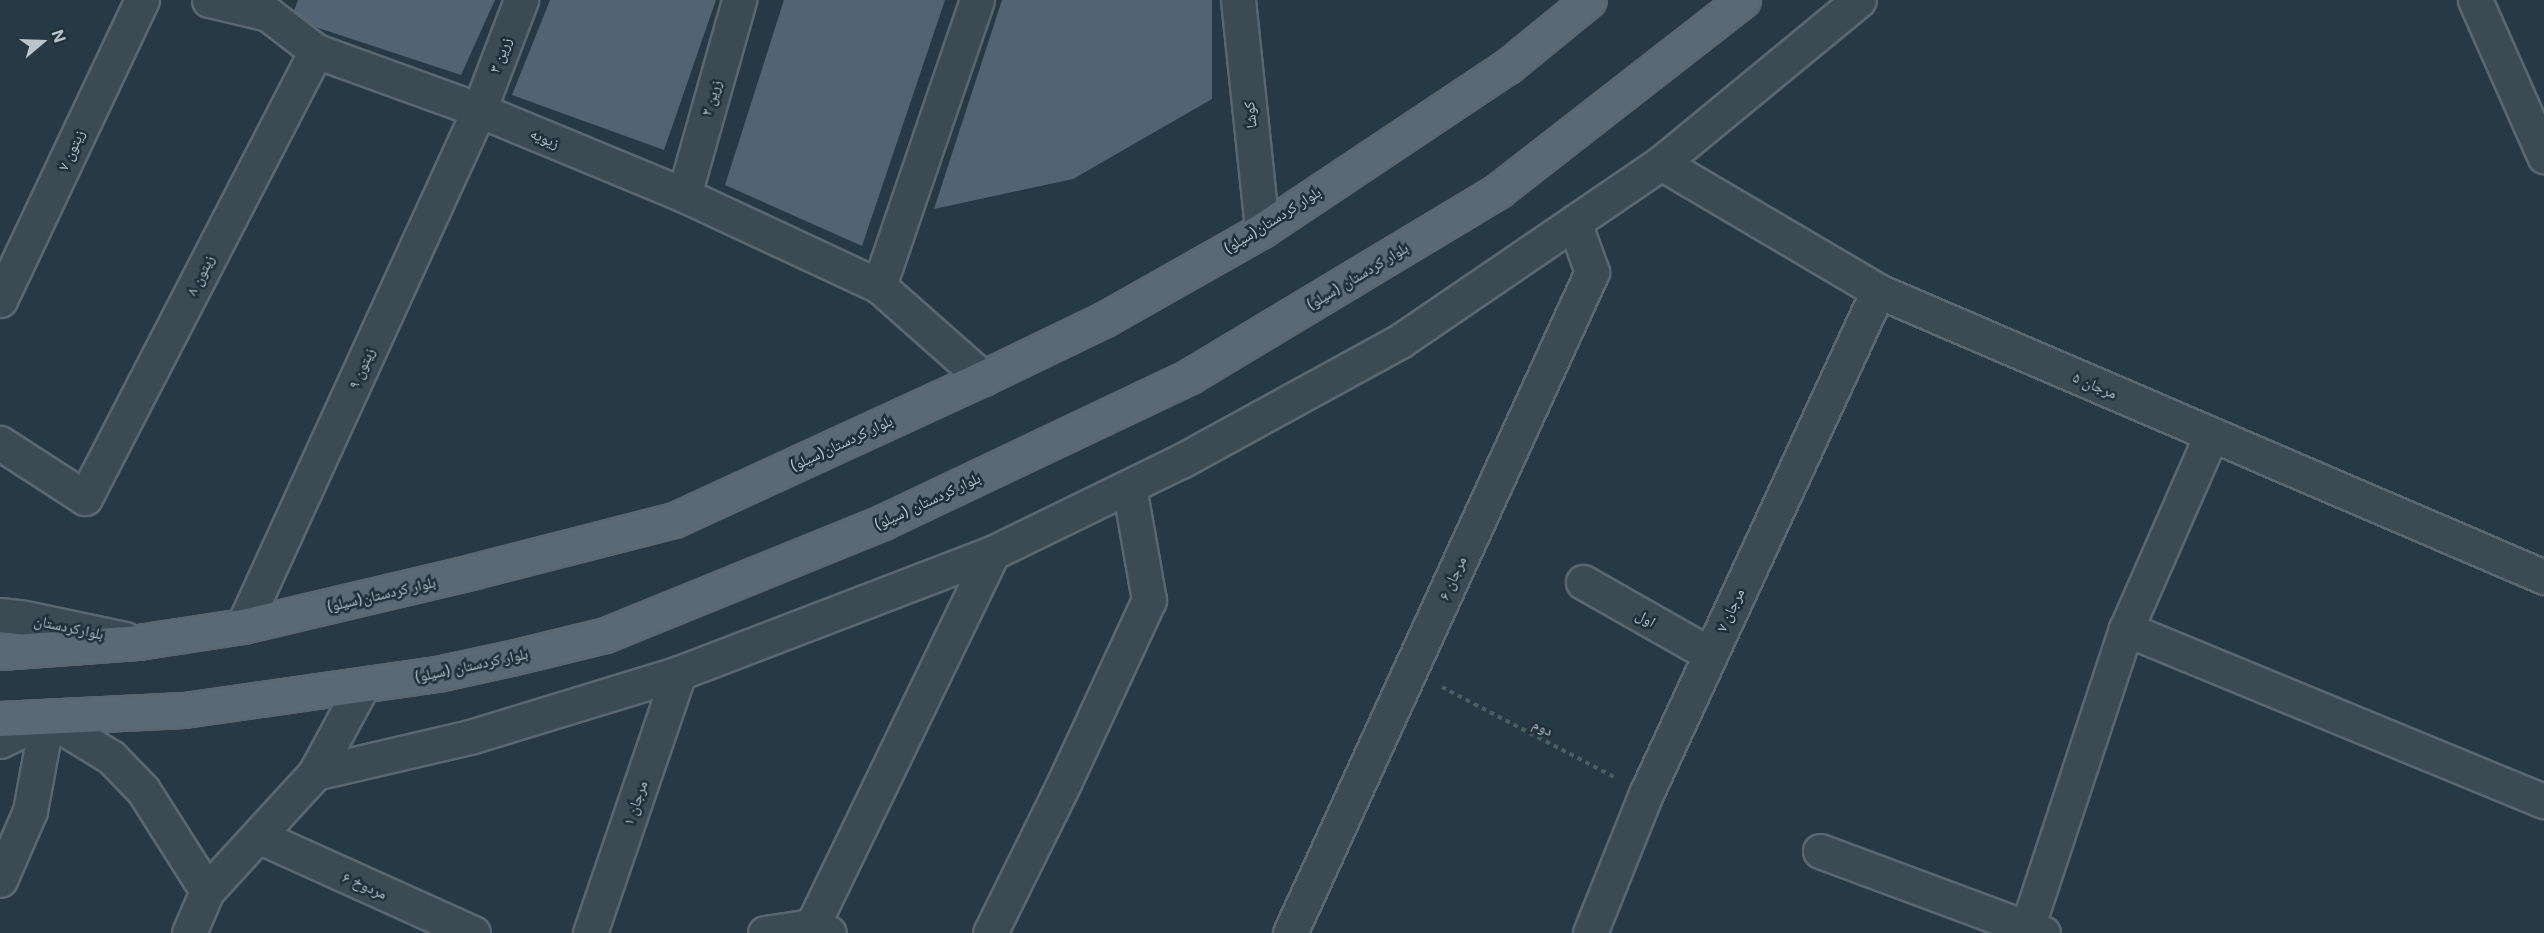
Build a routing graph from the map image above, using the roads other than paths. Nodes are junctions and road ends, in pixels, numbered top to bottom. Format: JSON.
{"nodes":[{"id":1,"x":142,"y":0,"type":"edge"},
{"id":2,"x":209,"y":0,"type":"edge"},
{"id":3,"x":521,"y":0,"type":"edge"},
{"id":4,"x":739,"y":0,"type":"edge"},
{"id":5,"x":977,"y":0,"type":"edge"},
{"id":6,"x":1238,"y":0,"type":"edge"},
{"id":7,"x":1743,"y":0,"type":"edge"},
{"id":8,"x":1859,"y":0,"type":"edge"},
{"id":9,"x":2475,"y":0,"type":"edge"},
{"id":10,"x":1569,"y":6,"type":"edge"},
{"id":11,"x":271,"y":7,"type":"edge"},
{"id":12,"x":316,"y":51,"type":"junction"},
{"id":13,"x":479,"y":110,"type":"junction"},
{"id":14,"x":2544,"y":156,"type":"edge"},
{"id":15,"x":1661,"y":164,"type":"junction"},
{"id":16,"x":684,"y":195,"type":"junction"},
{"id":17,"x":1574,"y":222,"type":"junction"},
{"id":18,"x":1262,"y":230,"type":"junction"},
{"id":19,"x":879,"y":286,"type":"junction"},
{"id":20,"x":1878,"y":291,"type":"junction"},
{"id":21,"x":0,"y":300,"type":"edge"},
{"id":22,"x":983,"y":378,"type":"junction"},
{"id":23,"x":2211,"y":435,"type":"junction"},
{"id":24,"x":0,"y":443,"type":"edge"},
{"id":25,"x":1128,"y":487,"type":"junction"},
{"id":26,"x":992,"y":553,"type":"junction"},
{"id":27,"x":2544,"y":577,"type":"edge"},
{"id":28,"x":1583,"y":582,"type":"dead end"},
{"id":29,"x":0,"y":615,"type":"edge"},
{"id":30,"x":243,"y":626,"type":"junction"},
{"id":31,"x":2126,"y":629,"type":"junction"},
{"id":32,"x":138,"y":642,"type":"junction"},
{"id":33,"x":0,"y":652,"type":"edge"},
{"id":34,"x":1710,"y":654,"type":"junction"},
{"id":35,"x":679,"y":673,"type":"junction"},
{"id":36,"x":362,"y":686,"type":"junction"},
{"id":37,"x":47,"y":718,"type":"junction"},
{"id":38,"x":0,"y":719,"type":"edge"},
{"id":39,"x":0,"y":741,"type":"edge"},
{"id":40,"x":315,"y":773,"type":"junction"},
{"id":41,"x":2544,"y":801,"type":"edge"},
{"id":42,"x":258,"y":836,"type":"junction"},
{"id":43,"x":1820,"y":851,"type":"dead end"},
{"id":44,"x":0,"y":880,"type":"edge"},
{"id":45,"x":207,"y":891,"type":"junction"},
{"id":46,"x":820,"y":929,"type":"edge"},
{"id":47,"x":2035,"y":931,"type":"edge"},
{"id":48,"x":189,"y":933,"type":"edge"},
{"id":49,"x":473,"y":933,"type":"edge"},
{"id":50,"x":590,"y":933,"type":"edge"},
{"id":51,"x":765,"y":933,"type":"edge"},
{"id":52,"x":990,"y":933,"type":"edge"},
{"id":53,"x":1290,"y":933,"type":"edge"},
{"id":54,"x":1590,"y":933,"type":"edge"}],
"edges":[{"from":1,"to":21,"type":"street","name":"زیتون ۷"},
{"from":2,"to":11,"type":"street","name":"زیویه"},
{"from":3,"to":13,"type":"street","name":"زرین ۳"},
{"from":4,"to":16,"type":"street","name":"زرین ۲"},
{"from":5,"to":19,"type":"street"},
{"from":6,"to":18,"type":"street","name":"کوشا"},
{"from":7,"to":36,"type":"main road","name":"بلوار کردستان (سیلو)"},
{"from":8,"to":15,"type":"street"},
{"from":9,"to":14,"type":"street"},
{"from":10,"to":18,"type":"main road","name":"بلوار کردستان(سیلو)"},
{"from":11,"to":12,"type":"street","name":"زیویه"},
{"from":12,"to":13,"type":"street","name":"زیویه"},
{"from":12,"to":24,"type":"street","name":"زیتون ۸"},
{"from":13,"to":16,"type":"street","name":"زیویه"},
{"from":13,"to":30,"type":"street","name":"زیتون ۹"},
{"from":15,"to":17,"type":"street"},
{"from":15,"to":20,"type":"street","name":"مرجان ۵"},
{"from":16,"to":19,"type":"street","name":"زیویه"},
{"from":17,"to":25,"type":"street"},
{"from":17,"to":53,"type":"street","name":"مرجان ۶"},
{"from":18,"to":22,"type":"main road","name":"بلوار کردستان(سیلو)"},
{"from":19,"to":22,"type":"street","name":"زیویه"},
{"from":20,"to":23,"type":"street","name":"مرجان ۵"},
{"from":20,"to":34,"type":"street","name":"مرجان ۷"},
{"from":22,"to":30,"type":"main road","name":"بلوار کردستان(سیلو)"},
{"from":23,"to":27,"type":"street","name":"مرجان ۵"},
{"from":23,"to":31,"type":"street"},
{"from":25,"to":26,"type":"street"},
{"from":25,"to":52,"type":"street"},
{"from":26,"to":35,"type":"street"},
{"from":26,"to":46,"type":"street"},
{"from":28,"to":34,"type":"street","name":"اول"},
{"from":29,"to":32,"type":"street","name":"بلوارکردستان"},
{"from":30,"to":32,"type":"main road","name":"بلوار کردستان(سیلو)"},
{"from":31,"to":41,"type":"street"},
{"from":31,"to":47,"type":"street"},
{"from":32,"to":33,"type":"main road","name":"بلوار کردستان(سیلو)"},
{"from":34,"to":54,"type":"street","name":"مرجان ۷"},
{"from":35,"to":40,"type":"street"},
{"from":35,"to":50,"type":"street","name":"مرجان ۱"},
{"from":36,"to":37,"type":"main road","name":"بلوار کردستان (سیلو)"},
{"from":36,"to":40,"type":"street"},
{"from":37,"to":38,"type":"main road","name":"بلوار کردستان (سیلو)"},
{"from":37,"to":39,"type":"street"},
{"from":37,"to":44,"type":"street"},
{"from":37,"to":45,"type":"street"},
{"from":40,"to":42,"type":"street"},
{"from":42,"to":45,"type":"street"},
{"from":42,"to":49,"type":"street","name":"مردوخ ۶"},
{"from":43,"to":47,"type":"street"},
{"from":45,"to":48,"type":"street"},
{"from":46,"to":51,"type":"street"}]}
